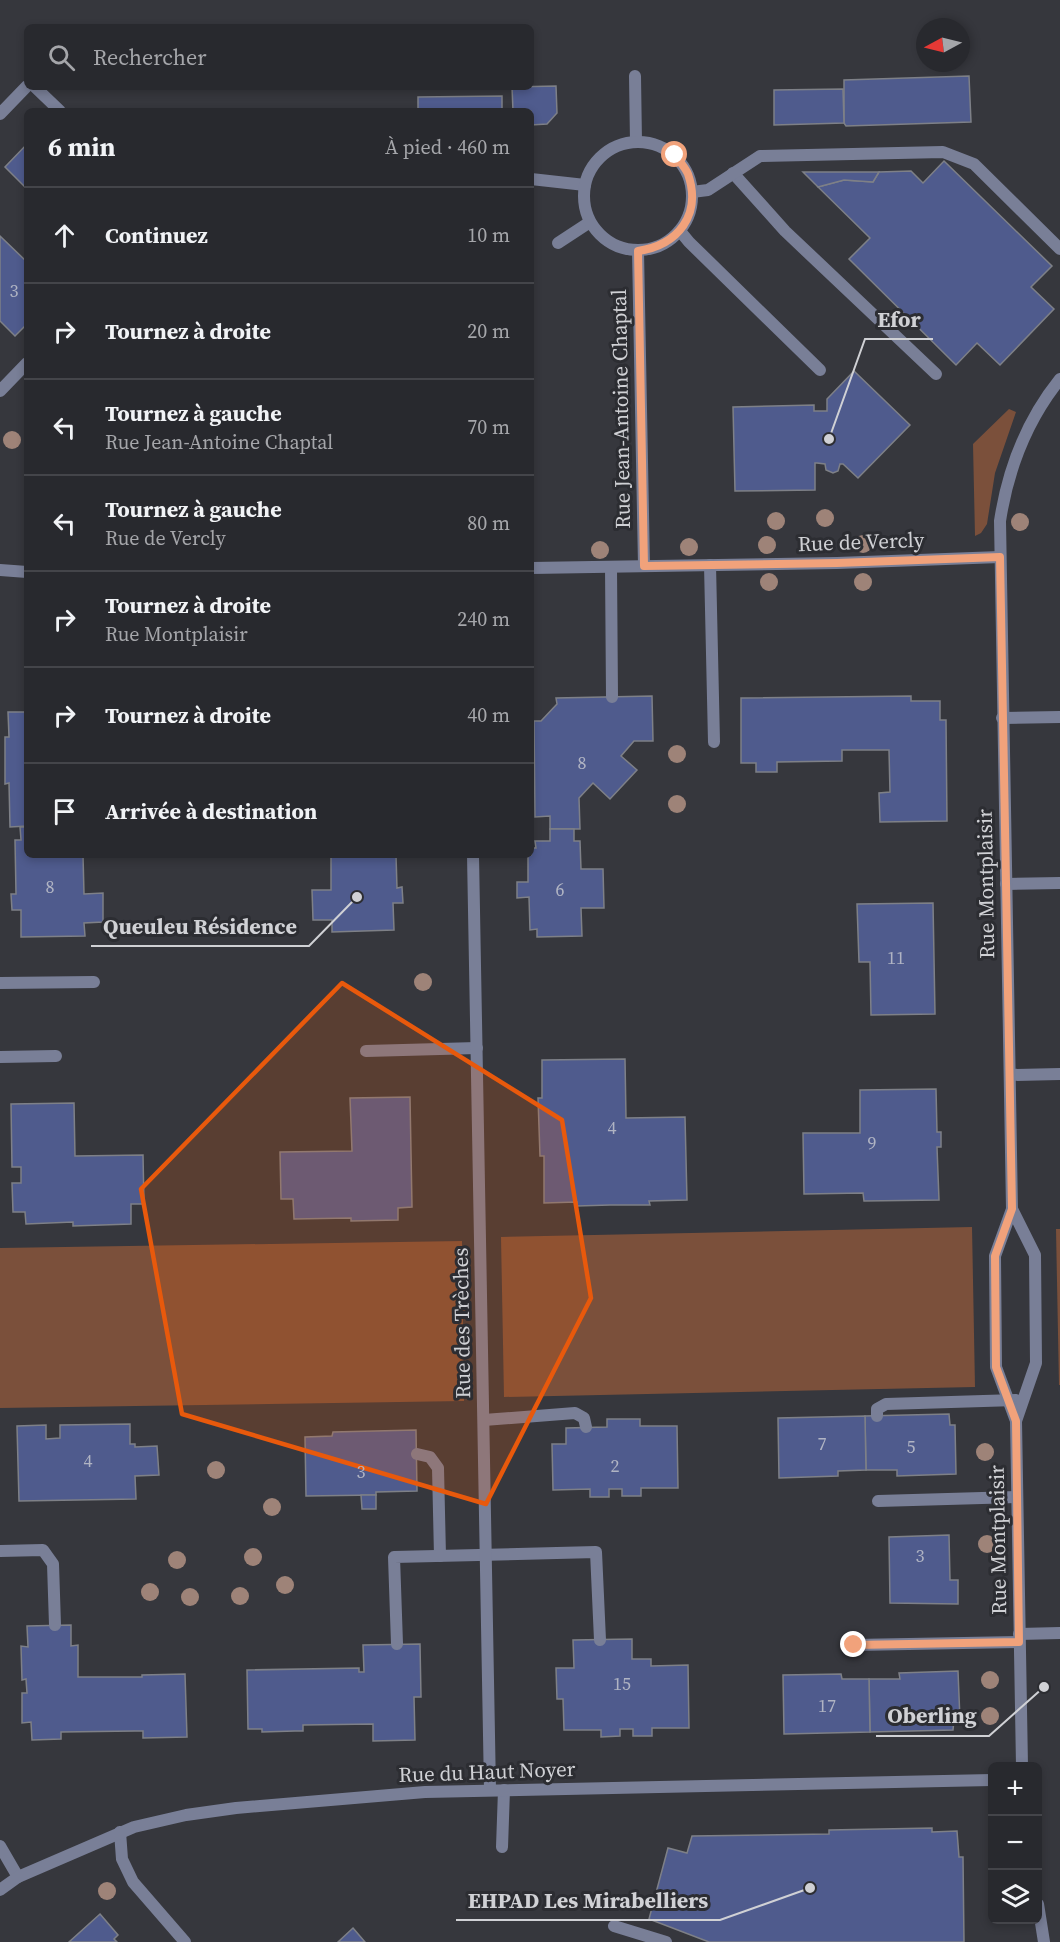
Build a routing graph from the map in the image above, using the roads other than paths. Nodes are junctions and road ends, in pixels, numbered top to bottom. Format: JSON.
{"nodes":[{"id":1,"x":635,"y":76,"type":"dead end"},
{"id":2,"x":24,"y":89,"type":"edge"},
{"id":3,"x":38,"y":90,"type":"edge"},
{"id":4,"x":57,"y":108,"type":"edge"},
{"id":5,"x":0,"y":114,"type":"edge"},
{"id":6,"x":636,"y":142,"type":"junction"},
{"id":7,"x":733,"y":173,"type":"junction"},
{"id":8,"x":534,"y":178,"type":"edge"},
{"id":9,"x":585,"y":185,"type":"junction"},
{"id":10,"x":692,"y":192,"type":"junction"},
{"id":11,"x":590,"y":222,"type":"junction"},
{"id":12,"x":680,"y":231,"type":"junction"},
{"id":13,"x":558,"y":243,"type":"dead end"},
{"id":14,"x":1060,"y":249,"type":"edge"},
{"id":15,"x":638,"y":251,"type":"junction"},
{"id":16,"x":24,"y":366,"type":"edge"},
{"id":17,"x":820,"y":370,"type":"dead end"},
{"id":18,"x":936,"y":374,"type":"dead end"},
{"id":19,"x":1060,"y":379,"type":"edge"},
{"id":20,"x":0,"y":391,"type":"edge"},
{"id":21,"x":1000,"y":557,"type":"junction"},
{"id":22,"x":710,"y":565,"type":"junction"},
{"id":23,"x":644,"y":566,"type":"junction"},
{"id":24,"x":611,"y":567,"type":"junction"},
{"id":25,"x":534,"y":568,"type":"edge"},
{"id":26,"x":0,"y":570,"type":"edge"},
{"id":27,"x":24,"y":572,"type":"edge"},
{"id":28,"x":612,"y":697,"type":"dead end"},
{"id":29,"x":1060,"y":717,"type":"edge"},
{"id":30,"x":1002,"y":718,"type":"junction"},
{"id":31,"x":714,"y":742,"type":"dead end"},
{"id":32,"x":473,"y":858,"type":"edge"},
{"id":33,"x":1060,"y":883,"type":"edge"},
{"id":34,"x":1006,"y":884,"type":"junction"},
{"id":35,"x":94,"y":982,"type":"dead end"},
{"id":36,"x":0,"y":983,"type":"edge"},
{"id":37,"x":477,"y":1048,"type":"junction"},
{"id":38,"x":366,"y":1051,"type":"dead end"},
{"id":39,"x":56,"y":1056,"type":"dead end"},
{"id":40,"x":0,"y":1057,"type":"edge"},
{"id":41,"x":1060,"y":1074,"type":"edge"},
{"id":42,"x":1010,"y":1075,"type":"junction"},
{"id":43,"x":1012,"y":1209,"type":"junction"},
{"id":44,"x":1008,"y":1400,"type":"junction"},
{"id":45,"x":1023,"y":1400,"type":"junction"},
{"id":46,"x":877,"y":1416,"type":"dead end"},
{"id":47,"x":483,"y":1420,"type":"junction"},
{"id":48,"x":1016,"y":1421,"type":"junction"},
{"id":49,"x":586,"y":1427,"type":"dead end"},
{"id":50,"x":417,"y":1454,"type":"dead end"},
{"id":51,"x":1017,"y":1497,"type":"junction"},
{"id":52,"x":878,"y":1501,"type":"dead end"},
{"id":53,"x":0,"y":1551,"type":"edge"},
{"id":54,"x":440,"y":1556,"type":"junction"},
{"id":55,"x":486,"y":1556,"type":"junction"},
{"id":56,"x":56,"y":1625,"type":"dead end"},
{"id":57,"x":1060,"y":1634,"type":"edge"},
{"id":58,"x":1019,"y":1638,"type":"junction"},
{"id":59,"x":600,"y":1640,"type":"dead end"},
{"id":60,"x":397,"y":1644,"type":"dead end"},
{"id":61,"x":854,"y":1645,"type":"dead end"},
{"id":62,"x":1022,"y":1762,"type":"edge"},
{"id":63,"x":988,"y":1780,"type":"edge"},
{"id":64,"x":490,"y":1790,"type":"junction"},
{"id":65,"x":504,"y":1790,"type":"junction"},
{"id":66,"x":120,"y":1832,"type":"junction"},
{"id":67,"x":0,"y":1846,"type":"edge"},
{"id":68,"x":502,"y":1847,"type":"dead end"},
{"id":69,"x":18,"y":1877,"type":"junction"},
{"id":70,"x":0,"y":1890,"type":"edge"},
{"id":71,"x":1041,"y":1924,"type":"edge"},
{"id":72,"x":614,"y":1926,"type":"dead end"},
{"id":73,"x":185,"y":1942,"type":"edge"},
{"id":74,"x":666,"y":1942,"type":"edge"},
{"id":75,"x":1044,"y":1942,"type":"edge"}],
"edges":[{"from":1,"to":6,"type":"street"},
{"from":2,"to":5,"type":"street"},
{"from":3,"to":4,"type":"street"},
{"from":6,"to":9,"type":"street"},
{"from":6,"to":10,"type":"street"},
{"from":7,"to":10,"type":"street"},
{"from":7,"to":14,"type":"street"},
{"from":7,"to":18,"type":"street"},
{"from":8,"to":9,"type":"street"},
{"from":9,"to":11,"type":"street"},
{"from":10,"to":12,"type":"street"},
{"from":11,"to":13,"type":"street"},
{"from":11,"to":15,"type":"street"},
{"from":12,"to":15,"type":"street"},
{"from":12,"to":17,"type":"street"},
{"from":15,"to":23,"type":"street","name":"Rue Jean-Antoine Chaptal"},
{"from":16,"to":20,"type":"street"},
{"from":19,"to":21,"type":"street"},
{"from":21,"to":22,"type":"street","name":"Rue de Vercly"},
{"from":21,"to":30,"type":"street","name":"Rue Montplaisir"},
{"from":22,"to":23,"type":"street","name":"Rue de Vercly"},
{"from":22,"to":31,"type":"street"},
{"from":23,"to":24,"type":"street","name":"Rue de Vercly"},
{"from":24,"to":25,"type":"street","name":"Rue de Vercly"},
{"from":24,"to":28,"type":"street"},
{"from":26,"to":27,"type":"street"},
{"from":29,"to":30,"type":"street"},
{"from":30,"to":34,"type":"street","name":"Rue Montplaisir"},
{"from":32,"to":37,"type":"street","name":"Rue des Trèches"},
{"from":33,"to":34,"type":"street"},
{"from":34,"to":42,"type":"street","name":"Rue Montplaisir"},
{"from":35,"to":36,"type":"street"},
{"from":37,"to":38,"type":"street"},
{"from":37,"to":47,"type":"street","name":"Rue des Trèches"},
{"from":39,"to":40,"type":"street"},
{"from":41,"to":42,"type":"street"},
{"from":42,"to":43,"type":"street","name":"Rue Montplaisir"},
{"from":43,"to":44,"type":"street","name":"Rue Montplaisir"},
{"from":43,"to":45,"type":"street","name":"Rue Montplaisir"},
{"from":44,"to":45,"type":"street"},
{"from":44,"to":46,"type":"street"},
{"from":44,"to":48,"type":"street","name":"Rue Montplaisir"},
{"from":45,"to":48,"type":"street","name":"Rue Montplaisir"},
{"from":47,"to":49,"type":"street"},
{"from":47,"to":55,"type":"street","name":"Rue des Trèches"},
{"from":48,"to":51,"type":"street","name":"Rue Montplaisir"},
{"from":50,"to":54,"type":"street"},
{"from":51,"to":52,"type":"street"},
{"from":51,"to":58,"type":"street","name":"Rue Montplaisir"},
{"from":53,"to":56,"type":"street"},
{"from":54,"to":55,"type":"street"},
{"from":54,"to":60,"type":"street"},
{"from":55,"to":59,"type":"street"},
{"from":55,"to":64,"type":"street","name":"Rue des Trèches"},
{"from":57,"to":58,"type":"street"},
{"from":58,"to":61,"type":"street"},
{"from":58,"to":62,"type":"street","name":"Rue Montplaisir"},
{"from":63,"to":65,"type":"street","name":"Rue du Haut Noyer"},
{"from":64,"to":65,"type":"street","name":"Rue du Haut Noyer"},
{"from":64,"to":66,"type":"street","name":"Rue du Haut Noyer"},
{"from":65,"to":68,"type":"street"},
{"from":66,"to":69,"type":"street","name":"Rue du Haut Noyer"},
{"from":66,"to":73,"type":"street"},
{"from":67,"to":69,"type":"street"},
{"from":69,"to":70,"type":"street","name":"Rue du Haut Noyer"},
{"from":71,"to":75,"type":"street"},
{"from":72,"to":74,"type":"street"}]}
